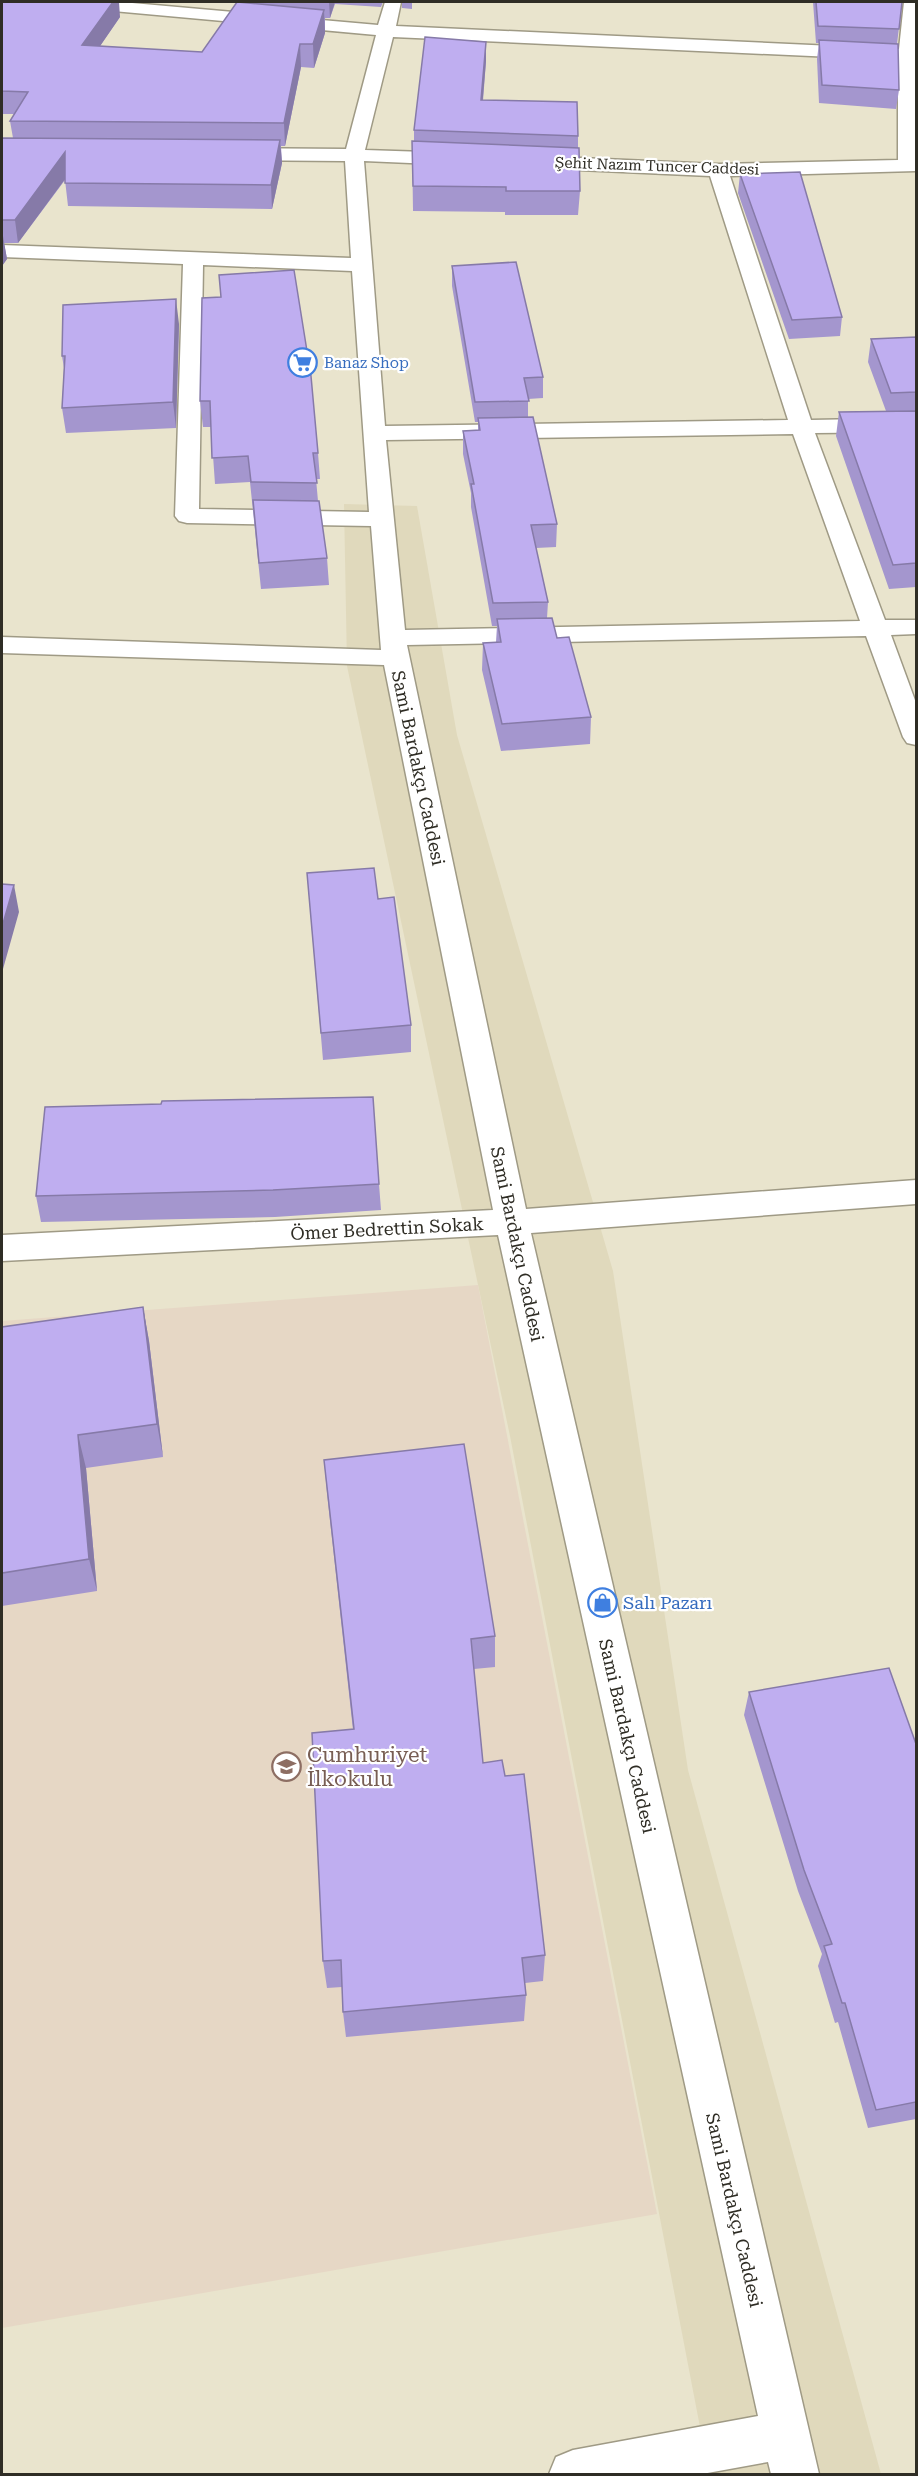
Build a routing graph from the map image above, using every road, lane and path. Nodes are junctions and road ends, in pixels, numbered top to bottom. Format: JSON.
{"nodes":[{"id":1,"x":69,"y":2,"type":"edge"},
{"id":2,"x":393,"y":2,"type":"edge"},
{"id":3,"x":914,"y":2,"type":"edge"},
{"id":4,"x":385,"y":31,"type":"junction"},
{"id":5,"x":907,"y":55,"type":"junction"},
{"id":6,"x":225,"y":154,"type":"edge"},
{"id":7,"x":354,"y":155,"type":"junction"},
{"id":8,"x":471,"y":160,"type":"edge"},
{"id":9,"x":518,"y":162,"type":"edge"},
{"id":10,"x":912,"y":165,"type":"edge"},
{"id":11,"x":718,"y":170,"type":"junction"},
{"id":12,"x":2,"y":251,"type":"edge"},
{"id":13,"x":193,"y":258,"type":"junction"},
{"id":14,"x":362,"y":265,"type":"junction"},
{"id":15,"x":916,"y":425,"type":"edge"},
{"id":16,"x":802,"y":428,"type":"junction"},
{"id":17,"x":374,"y":433,"type":"junction"},
{"id":18,"x":382,"y":519,"type":"junction"},
{"id":19,"x":916,"y":627,"type":"edge"},
{"id":20,"x":876,"y":629,"type":"junction"},
{"id":21,"x":2,"y":645,"type":"edge"},
{"id":22,"x":394,"y":648,"type":"junction"},
{"id":23,"x":916,"y":737,"type":"edge"},
{"id":24,"x":916,"y":1192,"type":"edge"},
{"id":25,"x":512,"y":1222,"type":"junction"},
{"id":26,"x":2,"y":1248,"type":"edge"},
{"id":27,"x":790,"y":2455,"type":"edge"},
{"id":28,"x":573,"y":2475,"type":"edge"}],
"edges":[{"from":1,"to":4,"type":"street"},
{"from":2,"to":4,"type":"street","name":"Sami Bardakçı Caddesi"},
{"from":3,"to":5,"type":"street"},
{"from":4,"to":5,"type":"street"},
{"from":4,"to":7,"type":"street","name":"Sami Bardakçı Caddesi"},
{"from":5,"to":10,"type":"street"},
{"from":6,"to":7,"type":"street"},
{"from":7,"to":8,"type":"street"},
{"from":7,"to":14,"type":"street","name":"Sami Bardakçı Caddesi"},
{"from":9,"to":11,"type":"street","name":"Şehit Nazım Tuncer Caddesi"},
{"from":10,"to":11,"type":"street","name":"Şehit Nazım Tuncer Caddesi"},
{"from":11,"to":16,"type":"street"},
{"from":12,"to":13,"type":"street"},
{"from":13,"to":14,"type":"street"},
{"from":13,"to":18,"type":"street"},
{"from":14,"to":17,"type":"street","name":"Sami Bardakçı Caddesi"},
{"from":15,"to":16,"type":"street"},
{"from":16,"to":17,"type":"street"},
{"from":16,"to":20,"type":"street"},
{"from":17,"to":18,"type":"street","name":"Sami Bardakçı Caddesi"},
{"from":18,"to":22,"type":"street","name":"Sami Bardakçı Caddesi"},
{"from":19,"to":20,"type":"street"},
{"from":20,"to":22,"type":"street"},
{"from":20,"to":23,"type":"street"},
{"from":21,"to":22,"type":"street"},
{"from":22,"to":25,"type":"street","name":"Sami Bardakçı Caddesi"},
{"from":24,"to":25,"type":"street","name":"Ömer Bedrettin Sokak"},
{"from":25,"to":26,"type":"street","name":"Ömer Bedrettin Sokak"},
{"from":25,"to":27,"type":"street","name":"Sami Bardakçı Caddesi"},
{"from":27,"to":28,"type":"street"}]}
